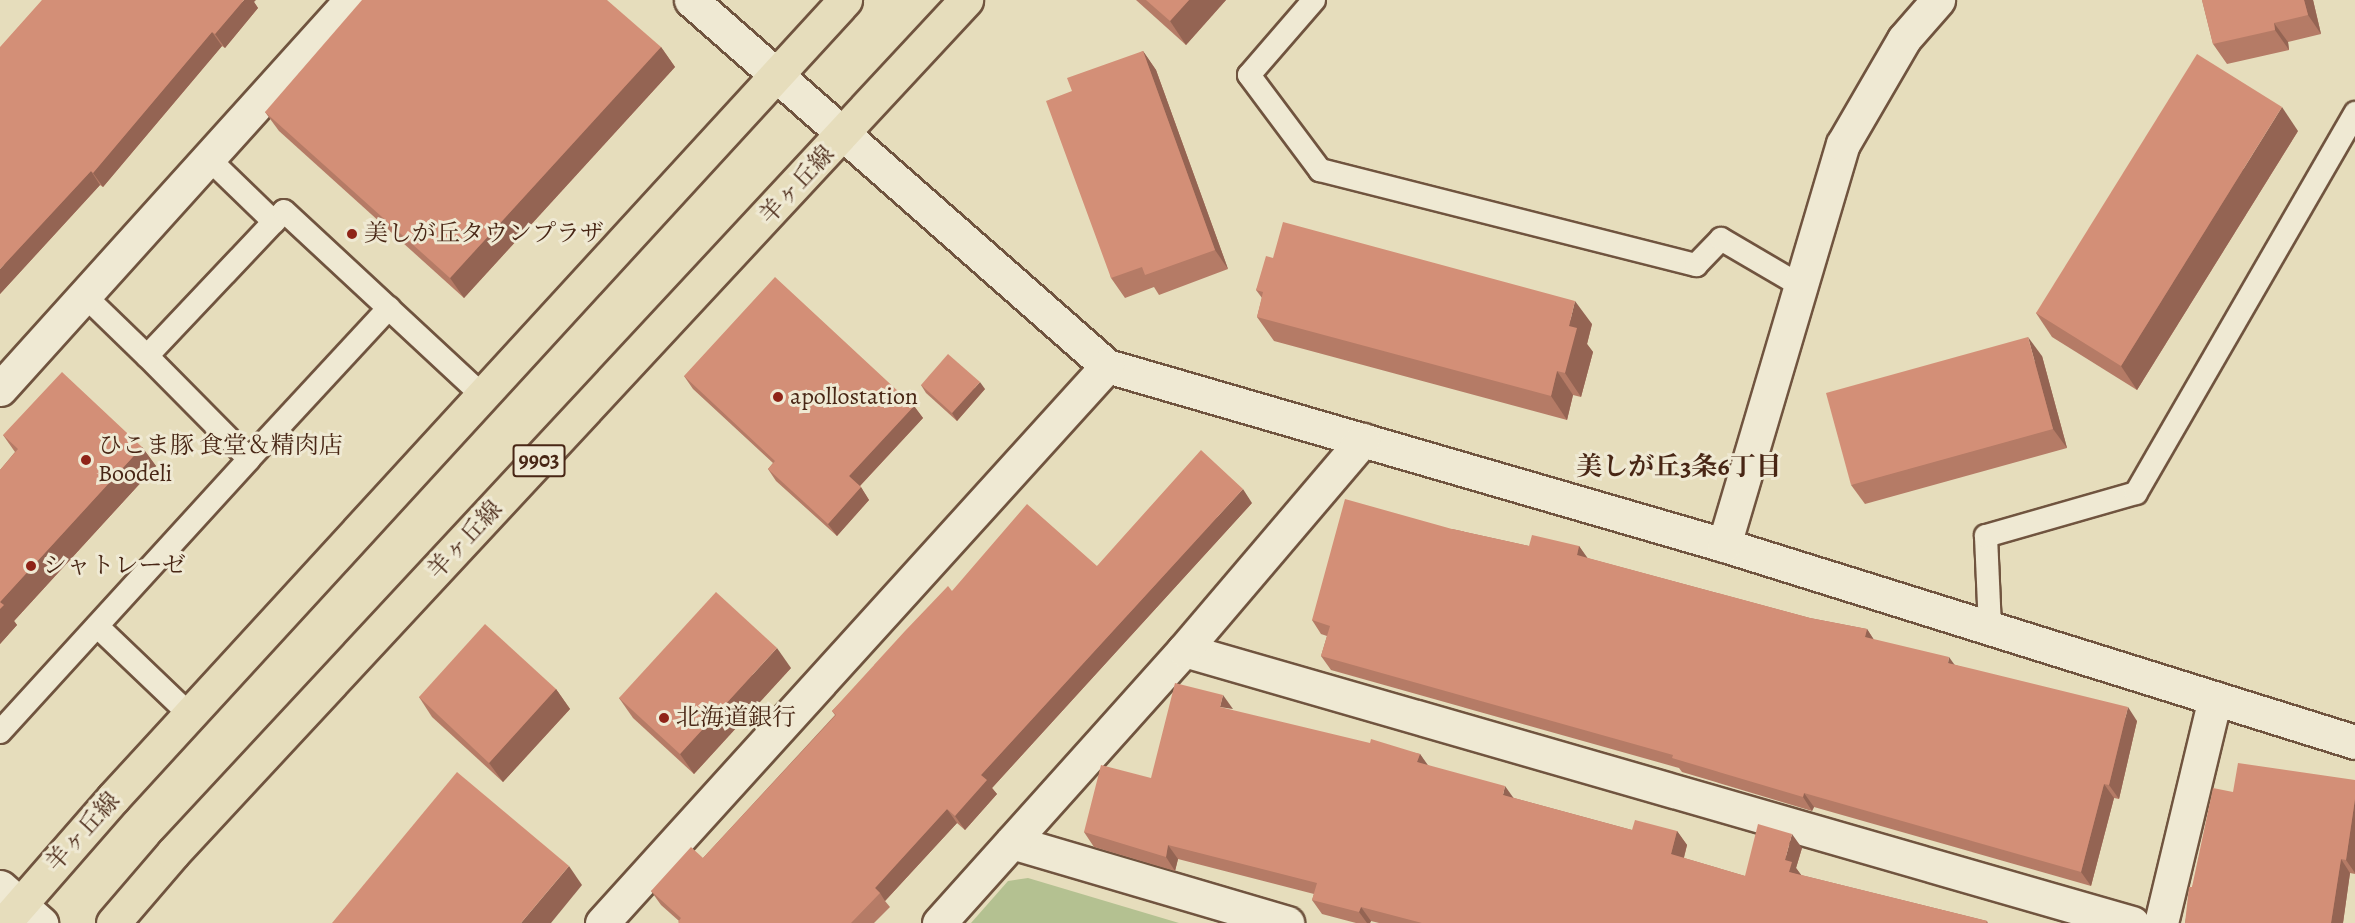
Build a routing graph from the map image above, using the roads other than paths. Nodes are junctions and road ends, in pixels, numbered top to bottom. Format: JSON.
{"nodes":[{"id":1,"x":351,"y":0,"type":"edge"},
{"id":2,"x":691,"y":0,"type":"edge"},
{"id":3,"x":845,"y":0,"type":"edge"},
{"id":4,"x":966,"y":0,"type":"edge"},
{"id":5,"x":1314,"y":0,"type":"edge"},
{"id":6,"x":1938,"y":0,"type":"edge"},
{"id":7,"x":776,"y":76,"type":"junction"},
{"id":8,"x":2355,"y":113,"type":"edge"},
{"id":9,"x":843,"y":135,"type":"junction"},
{"id":10,"x":208,"y":158,"type":"junction"},
{"id":11,"x":274,"y":222,"type":"junction"},
{"id":12,"x":1801,"y":286,"type":"junction"},
{"id":13,"x":85,"y":296,"type":"junction"},
{"id":14,"x":389,"y":308,"type":"junction"},
{"id":15,"x":147,"y":356,"type":"junction"},
{"id":16,"x":1107,"y":366,"type":"junction"},
{"id":17,"x":0,"y":389,"type":"edge"},
{"id":18,"x":484,"y":397,"type":"junction"},
{"id":19,"x":1363,"y":440,"type":"junction"},
{"id":20,"x":249,"y":459,"type":"junction"},
{"id":21,"x":1724,"y":545,"type":"junction"},
{"id":22,"x":97,"y":626,"type":"junction"},
{"id":23,"x":1990,"y":628,"type":"junction"},
{"id":24,"x":1184,"y":650,"type":"junction"},
{"id":25,"x":2215,"y":698,"type":"junction"},
{"id":26,"x":190,"y":715,"type":"junction"},
{"id":27,"x":0,"y":732,"type":"edge"},
{"id":28,"x":2355,"y":742,"type":"edge"},
{"id":29,"x":1012,"y":842,"type":"junction"},
{"id":30,"x":16,"y":909,"type":"edge"},
{"id":31,"x":113,"y":923,"type":"edge"},
{"id":32,"x":602,"y":923,"type":"edge"},
{"id":33,"x":939,"y":923,"type":"edge"},
{"id":34,"x":1287,"y":923,"type":"edge"},
{"id":35,"x":2132,"y":923,"type":"edge"},
{"id":36,"x":2161,"y":923,"type":"edge"}],
"edges":[{"from":1,"to":10,"type":"street"},
{"from":2,"to":7,"type":"street"},
{"from":3,"to":7,"type":"main road","name":"羊ヶ丘線"},
{"from":4,"to":9,"type":"main road","name":"羊ヶ丘線","number":"9903"},
{"from":5,"to":12,"type":"lane"},
{"from":6,"to":12,"type":"street"},
{"from":7,"to":9,"type":"street"},
{"from":7,"to":18,"type":"main road","name":"羊ヶ丘線"},
{"from":8,"to":23,"type":"lane"},
{"from":9,"to":16,"type":"street"},
{"from":9,"to":31,"type":"main road","name":"羊ヶ丘線","number":"9903"},
{"from":10,"to":11,"type":"lane"},
{"from":10,"to":13,"type":"street"},
{"from":11,"to":14,"type":"lane"},
{"from":11,"to":15,"type":"lane"},
{"from":12,"to":21,"type":"street"},
{"from":13,"to":15,"type":"lane"},
{"from":13,"to":17,"type":"street"},
{"from":14,"to":18,"type":"lane"},
{"from":14,"to":20,"type":"lane"},
{"from":15,"to":20,"type":"lane"},
{"from":16,"to":19,"type":"street"},
{"from":16,"to":32,"type":"street"},
{"from":18,"to":26,"type":"main road","name":"羊ヶ丘線"},
{"from":19,"to":21,"type":"street"},
{"from":19,"to":24,"type":"street"},
{"from":20,"to":22,"type":"lane"},
{"from":21,"to":23,"type":"street"},
{"from":22,"to":26,"type":"lane"},
{"from":22,"to":27,"type":"lane"},
{"from":23,"to":25,"type":"street"},
{"from":24,"to":29,"type":"street"},
{"from":24,"to":35,"type":"street"},
{"from":25,"to":28,"type":"street"},
{"from":25,"to":36,"type":"street"},
{"from":26,"to":30,"type":"main road","name":"羊ヶ丘線"},
{"from":29,"to":33,"type":"street"},
{"from":29,"to":34,"type":"street"}]}
